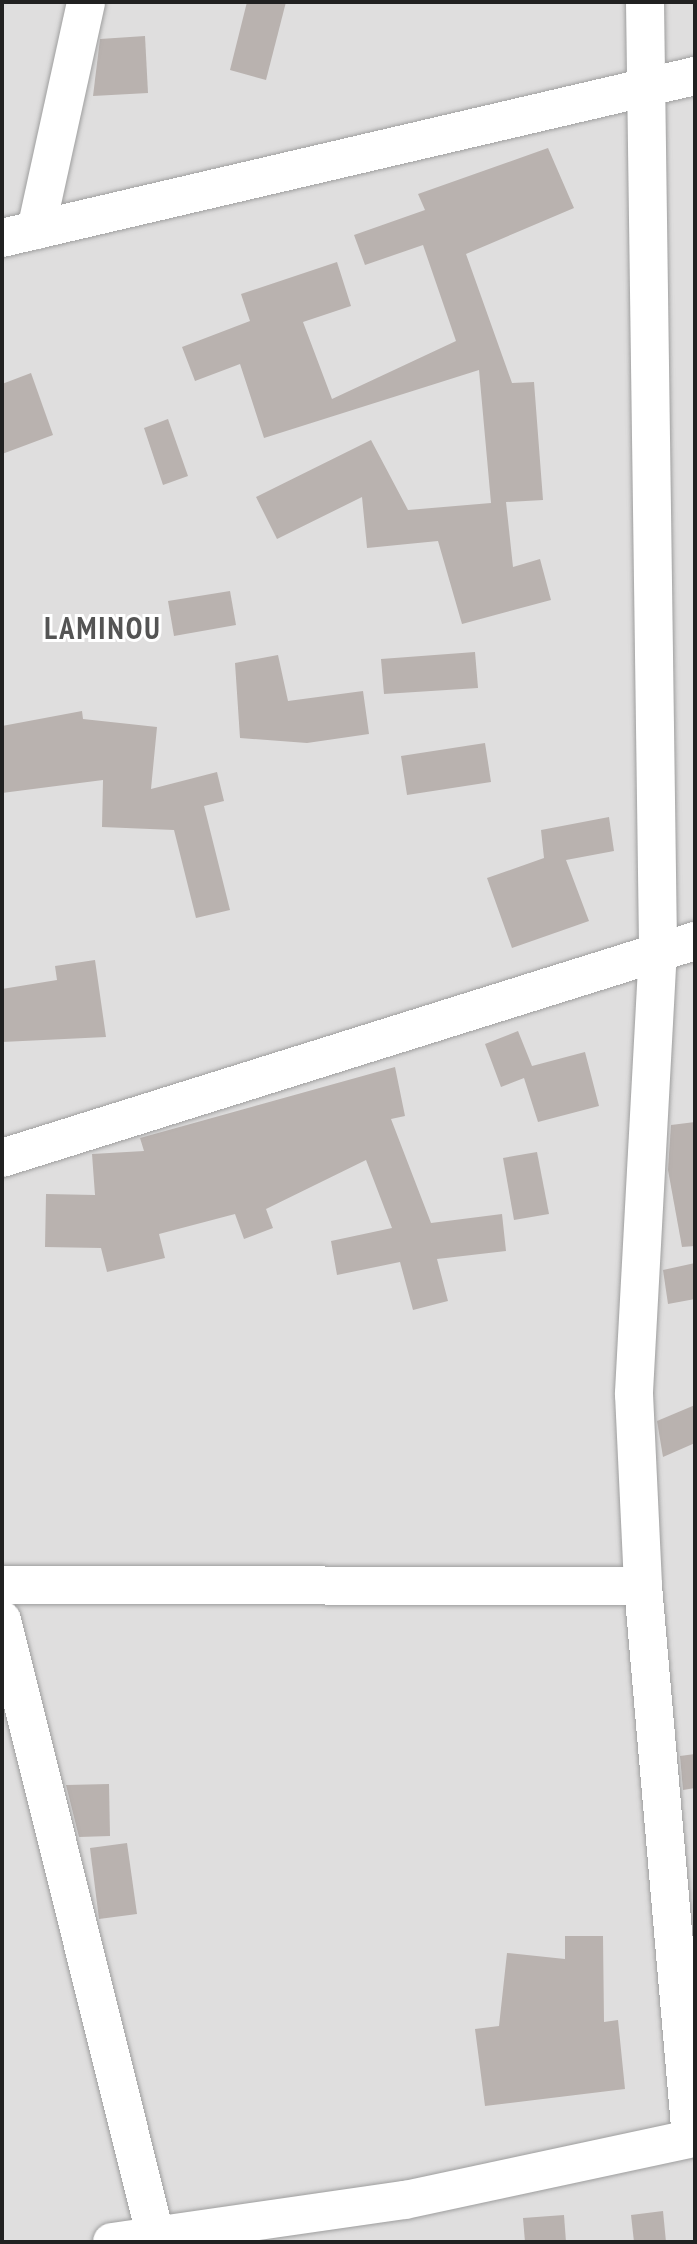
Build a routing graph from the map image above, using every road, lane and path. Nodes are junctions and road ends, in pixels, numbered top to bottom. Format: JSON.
{"nodes":[{"id":1,"x":86,"y":2,"type":"edge"},
{"id":2,"x":645,"y":2,"type":"edge"},
{"id":3,"x":695,"y":76,"type":"edge"},
{"id":4,"x":646,"y":88,"type":"junction"},
{"id":5,"x":19,"y":234,"type":"edge"},
{"id":6,"x":695,"y":941,"type":"edge"},
{"id":7,"x":658,"y":949,"type":"junction"},
{"id":8,"x":2,"y":1158,"type":"edge"},
{"id":9,"x":2,"y":1585,"type":"edge"},
{"id":10,"x":643,"y":1586,"type":"junction"},
{"id":11,"x":2,"y":1620,"type":"edge"},
{"id":12,"x":693,"y":2138,"type":"edge"},
{"id":13,"x":157,"y":2237,"type":"edge"},
{"id":14,"x":112,"y":2242,"type":"edge"}],
"edges":[{"from":1,"to":5,"type":"street"},
{"from":2,"to":4,"type":"street"},
{"from":3,"to":4,"type":"street"},
{"from":4,"to":5,"type":"street"},
{"from":4,"to":7,"type":"street"},
{"from":6,"to":7,"type":"street"},
{"from":7,"to":8,"type":"street"},
{"from":7,"to":10,"type":"street"},
{"from":9,"to":10,"type":"street"},
{"from":10,"to":12,"type":"street"},
{"from":11,"to":13,"type":"street"},
{"from":12,"to":13,"type":"street"},
{"from":13,"to":14,"type":"street"}]}
